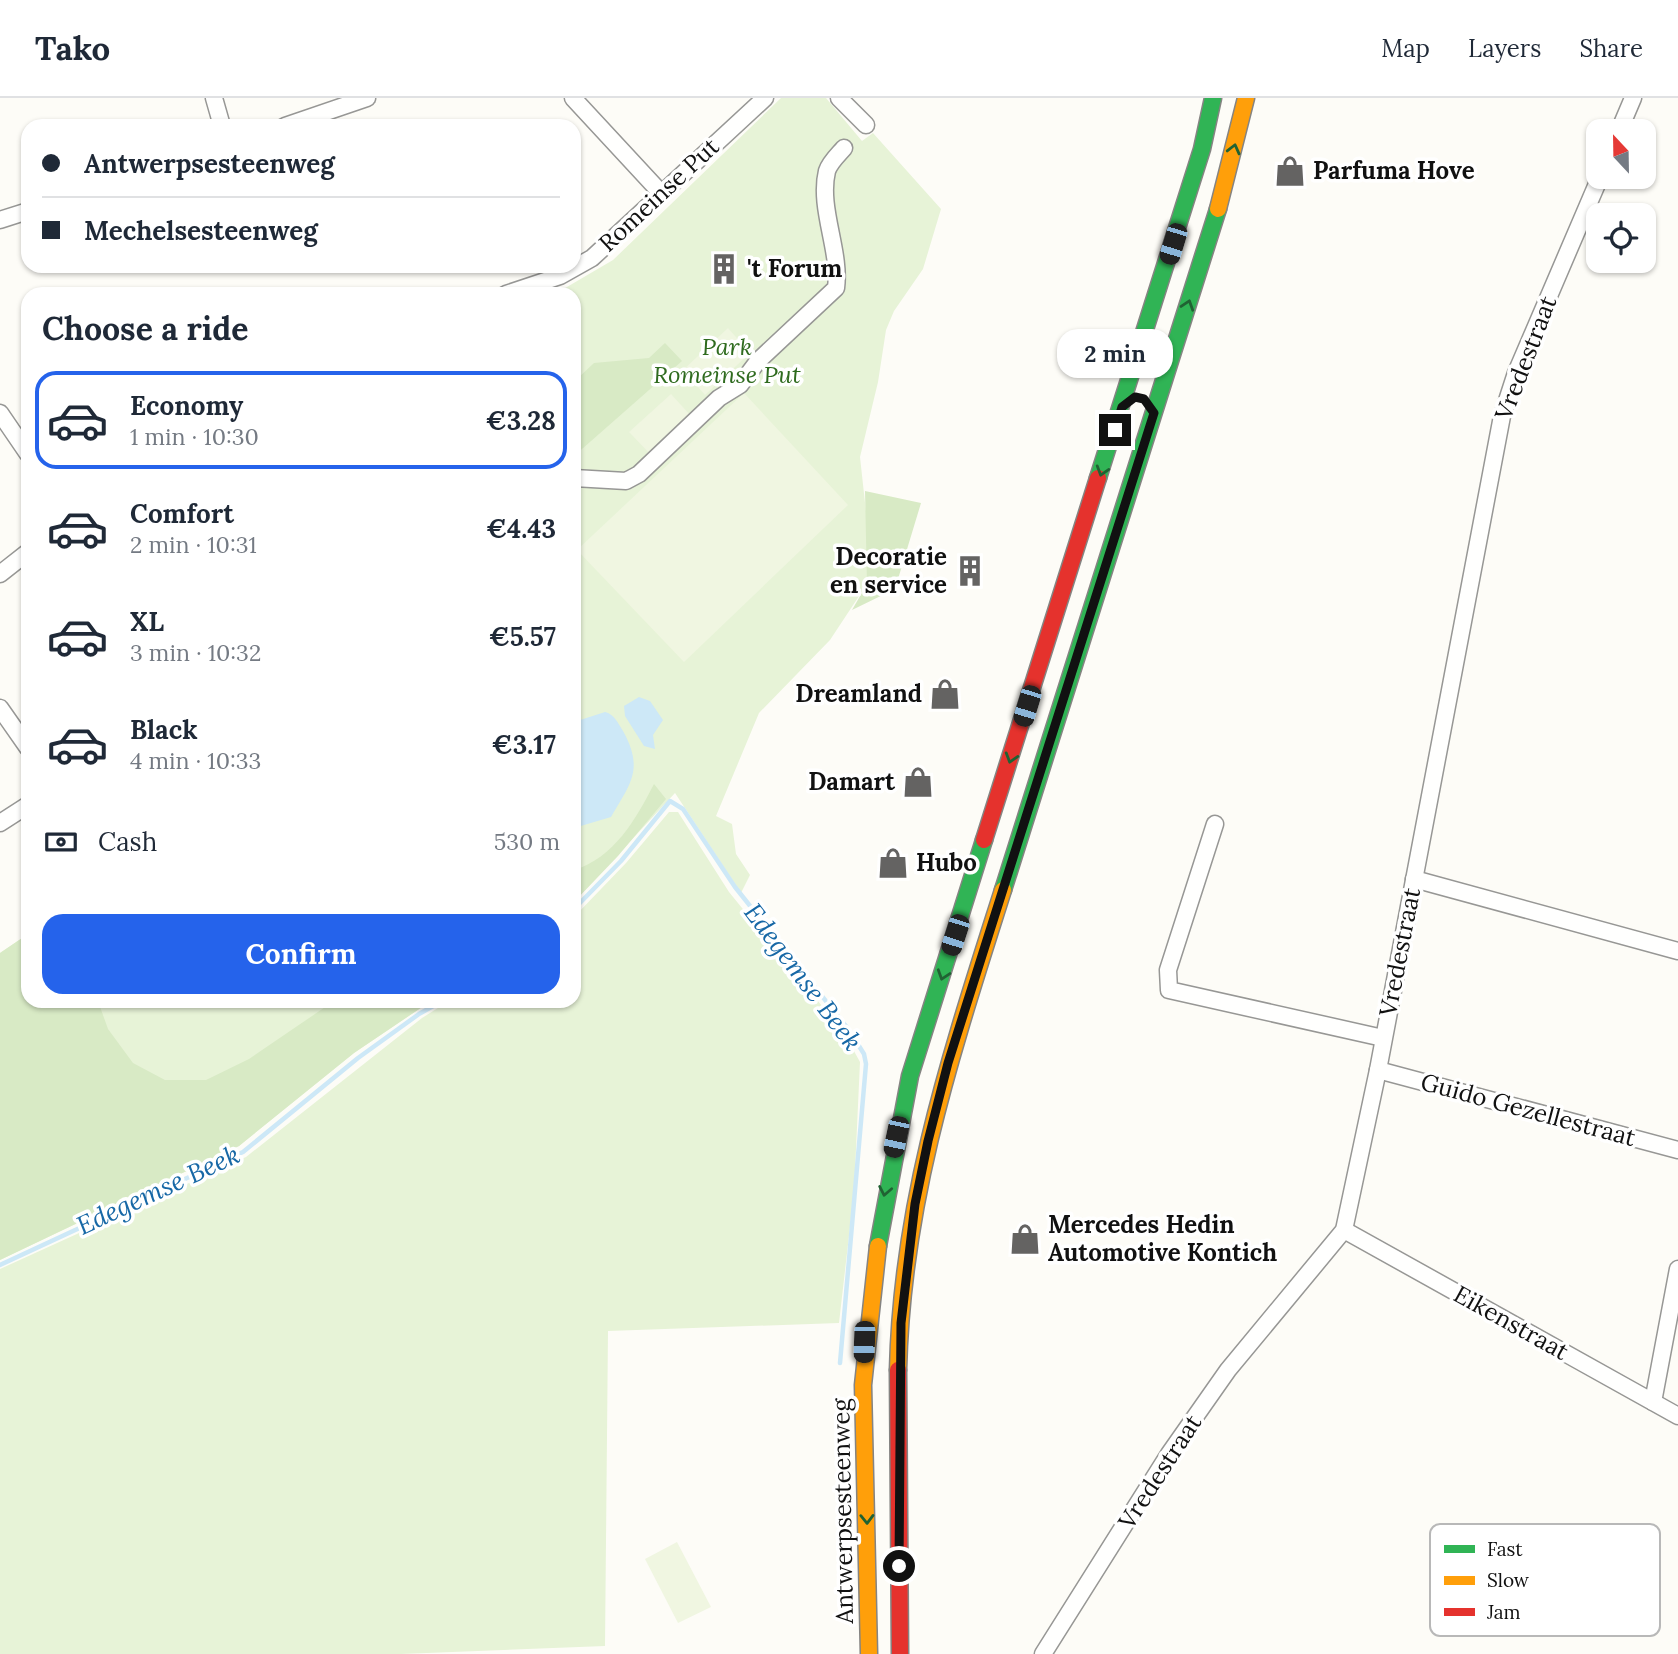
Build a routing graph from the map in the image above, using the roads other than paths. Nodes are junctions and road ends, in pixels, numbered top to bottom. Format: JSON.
{"nodes":[{"id":1,"x":214,"y":98,"type":"edge"},
{"id":2,"x":367,"y":98,"type":"edge"},
{"id":3,"x":573,"y":98,"type":"edge"},
{"id":4,"x":765,"y":98,"type":"edge"},
{"id":5,"x":839,"y":98,"type":"edge"},
{"id":6,"x":1213,"y":98,"type":"edge"},
{"id":7,"x":1246,"y":98,"type":"edge"},
{"id":8,"x":1633,"y":98,"type":"edge"},
{"id":9,"x":220,"y":119,"type":"edge"},
{"id":10,"x":306,"y":119,"type":"edge"},
{"id":11,"x":1624,"y":119,"type":"edge"},
{"id":12,"x":866,"y":125,"type":"dead end"},
{"id":13,"x":844,"y":148,"type":"dead end"},
{"id":14,"x":1595,"y":189,"type":"edge"},
{"id":15,"x":661,"y":193,"type":"junction"},
{"id":16,"x":21,"y":213,"type":"edge"},
{"id":17,"x":0,"y":220,"type":"edge"},
{"id":18,"x":581,"y":264,"type":"edge"},
{"id":19,"x":565,"y":273,"type":"edge"},
{"id":20,"x":527,"y":287,"type":"edge"},
{"id":21,"x":1132,"y":376,"type":"junction"},
{"id":22,"x":1163,"y":382,"type":"junction"},
{"id":23,"x":1141,"y":396,"type":"junction"},
{"id":24,"x":1122,"y":407,"type":"junction"},
{"id":25,"x":0,"y":413,"type":"edge"},
{"id":26,"x":1154,"y":413,"type":"junction"},
{"id":27,"x":21,"y":444,"type":"edge"},
{"id":28,"x":581,"y":478,"type":"edge"},
{"id":29,"x":21,"y":558,"type":"edge"},
{"id":30,"x":0,"y":574,"type":"edge"},
{"id":31,"x":0,"y":708,"type":"edge"},
{"id":32,"x":21,"y":738,"type":"edge"},
{"id":33,"x":21,"y":809,"type":"edge"},
{"id":34,"x":0,"y":823,"type":"edge"},
{"id":35,"x":1215,"y":824,"type":"dead end"},
{"id":36,"x":1414,"y":879,"type":"junction"},
{"id":37,"x":1678,"y":951,"type":"edge"},
{"id":38,"x":1382,"y":1038,"type":"junction"},
{"id":39,"x":1378,"y":1070,"type":"junction"},
{"id":40,"x":1678,"y":1150,"type":"edge"},
{"id":41,"x":1344,"y":1230,"type":"junction"},
{"id":42,"x":1678,"y":1269,"type":"edge"},
{"id":43,"x":1653,"y":1402,"type":"junction"},
{"id":44,"x":1678,"y":1416,"type":"edge"},
{"id":45,"x":869,"y":1654,"type":"edge"},
{"id":46,"x":900,"y":1654,"type":"edge"},
{"id":47,"x":1043,"y":1654,"type":"edge"}],
"edges":[{"from":1,"to":9,"type":"street"},
{"from":2,"to":10,"type":"street"},
{"from":3,"to":15,"type":"street"},
{"from":4,"to":15,"type":"street","name":"Romeinse Put"},
{"from":5,"to":12,"type":"street"},
{"from":6,"to":21,"type":"main road","name":"Antwerpsesteenweg"},
{"from":22,"to":7,"type":"main road","one_way":true},
{"from":8,"to":11,"type":"street"},
{"from":13,"to":28,"type":"street"},
{"from":14,"to":36,"type":"street","name":"Vredestraat"},
{"from":15,"to":18,"type":"street","name":"Romeinse Put"},
{"from":16,"to":17,"type":"street"},
{"from":19,"to":20,"type":"street","name":"Romeinse Put"},
{"from":21,"to":23,"type":"main road"},
{"from":21,"to":24,"type":"main road","name":"Antwerpsesteenweg"},
{"from":22,"to":23,"type":"main road"},
{"from":22,"to":26,"type":"main road"},
{"from":23,"to":24,"type":"main road"},
{"from":23,"to":26,"type":"main road"},
{"from":24,"to":45,"type":"main road","name":"Antwerpsesteenweg","one_way":true},
{"from":25,"to":27,"type":"street"},
{"from":26,"to":46,"type":"main road"},
{"from":29,"to":30,"type":"street"},
{"from":31,"to":32,"type":"street"},
{"from":33,"to":34,"type":"street"},
{"from":35,"to":38,"type":"street"},
{"from":36,"to":37,"type":"street"},
{"from":36,"to":38,"type":"street","name":"Vredestraat"},
{"from":38,"to":39,"type":"street","name":"Vredestraat"},
{"from":39,"to":40,"type":"street","name":"Guido Gezellestraat"},
{"from":39,"to":41,"type":"street","name":"Vredestraat"},
{"from":41,"to":43,"type":"street","name":"Eikenstraat"},
{"from":41,"to":47,"type":"street","name":"Vredestraat"},
{"from":42,"to":43,"type":"street"},
{"from":43,"to":44,"type":"street","name":"Eikenstraat"}]}
